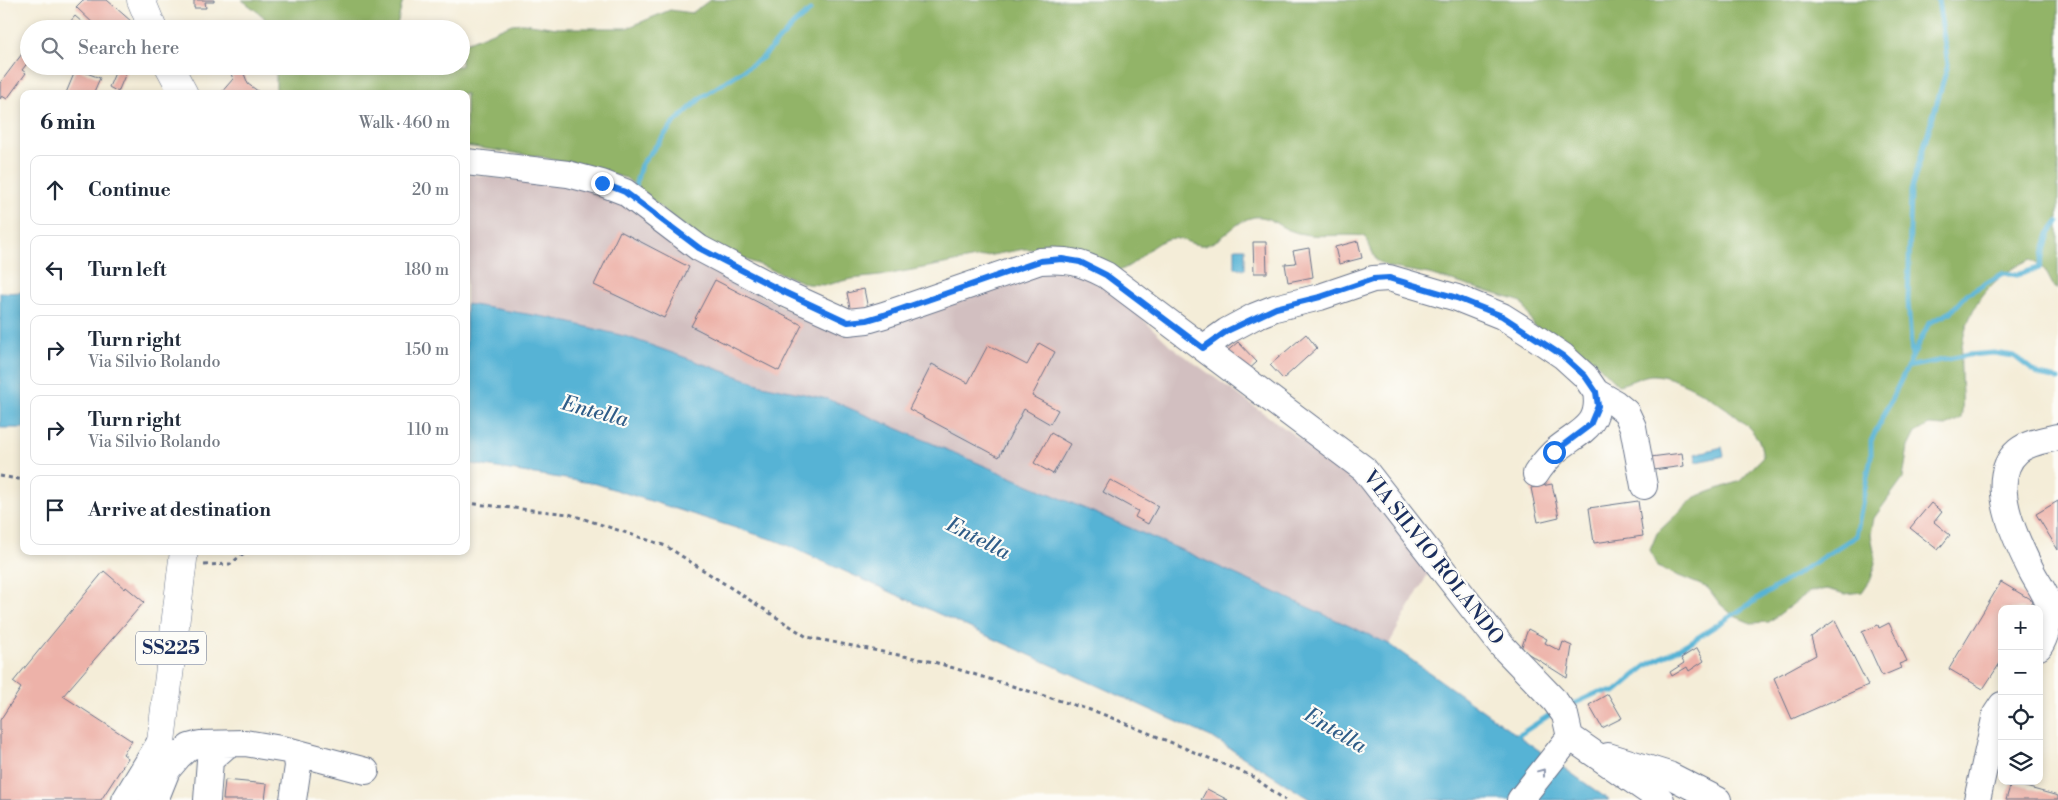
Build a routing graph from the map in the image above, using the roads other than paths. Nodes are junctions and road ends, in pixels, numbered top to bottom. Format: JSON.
{"nodes":[{"id":1,"x":141,"y":0,"type":"edge"},
{"id":2,"x":150,"y":20,"type":"edge"},
{"id":3,"x":174,"y":75,"type":"edge"},
{"id":4,"x":182,"y":90,"type":"edge"},
{"id":5,"x":470,"y":162,"type":"edge"},
{"id":6,"x":1260,"y":300,"type":"dead end"},
{"id":7,"x":1227,"y":331,"type":"junction"},
{"id":8,"x":1203,"y":348,"type":"junction"},
{"id":9,"x":1596,"y":392,"type":"junction"},
{"id":10,"x":2058,"y":438,"type":"edge"},
{"id":11,"x":1536,"y":474,"type":"dead end"},
{"id":12,"x":1644,"y":486,"type":"dead end"},
{"id":13,"x":191,"y":558,"type":"edge"},
{"id":14,"x":2043,"y":641,"type":"edge"},
{"id":15,"x":1998,"y":711,"type":"edge"},
{"id":16,"x":163,"y":715,"type":"junction"},
{"id":17,"x":1567,"y":741,"type":"junction"},
{"id":18,"x":160,"y":744,"type":"junction"},
{"id":19,"x":217,"y":744,"type":"junction"},
{"id":20,"x":296,"y":753,"type":"junction"},
{"id":21,"x":1592,"y":753,"type":"junction"},
{"id":22,"x":366,"y":771,"type":"dead end"},
{"id":23,"x":125,"y":800,"type":"edge"},
{"id":24,"x":155,"y":800,"type":"edge"},
{"id":25,"x":207,"y":800,"type":"edge"},
{"id":26,"x":294,"y":800,"type":"edge"},
{"id":27,"x":1520,"y":800,"type":"edge"},
{"id":28,"x":1661,"y":800,"type":"edge"},
{"id":29,"x":1718,"y":800,"type":"edge"},
{"id":30,"x":1977,"y":800,"type":"edge"}],
"edges":[{"from":1,"to":2,"type":"main road"},
{"from":3,"to":4,"type":"main road"},
{"from":5,"to":8,"type":"street","name":"VIA SILVIO ROLANDO"},
{"from":6,"to":7,"type":"street"},
{"from":7,"to":8,"type":"street"},
{"from":7,"to":9,"type":"street"},
{"from":8,"to":17,"type":"street","name":"VIA SILVIO ROLANDO"},
{"from":9,"to":11,"type":"street"},
{"from":9,"to":12,"type":"street"},
{"from":10,"to":14,"type":"street"},
{"from":13,"to":16,"type":"main road","number":"SS225"},
{"from":15,"to":30,"type":"street"},
{"from":16,"to":18,"type":"main road","number":"SS225"},
{"from":16,"to":19,"type":"street"},
{"from":17,"to":21,"type":"street"},
{"from":27,"to":17,"type":"street","one_way":true},
{"from":18,"to":23,"type":"street"},
{"from":18,"to":24,"type":"main road","number":"SS225"},
{"from":19,"to":20,"type":"street"},
{"from":19,"to":24,"type":"street"},
{"from":19,"to":25,"type":"street"},
{"from":20,"to":22,"type":"street"},
{"from":20,"to":26,"type":"street"},
{"from":21,"to":28,"type":"street"},
{"from":21,"to":29,"type":"street"}]}
